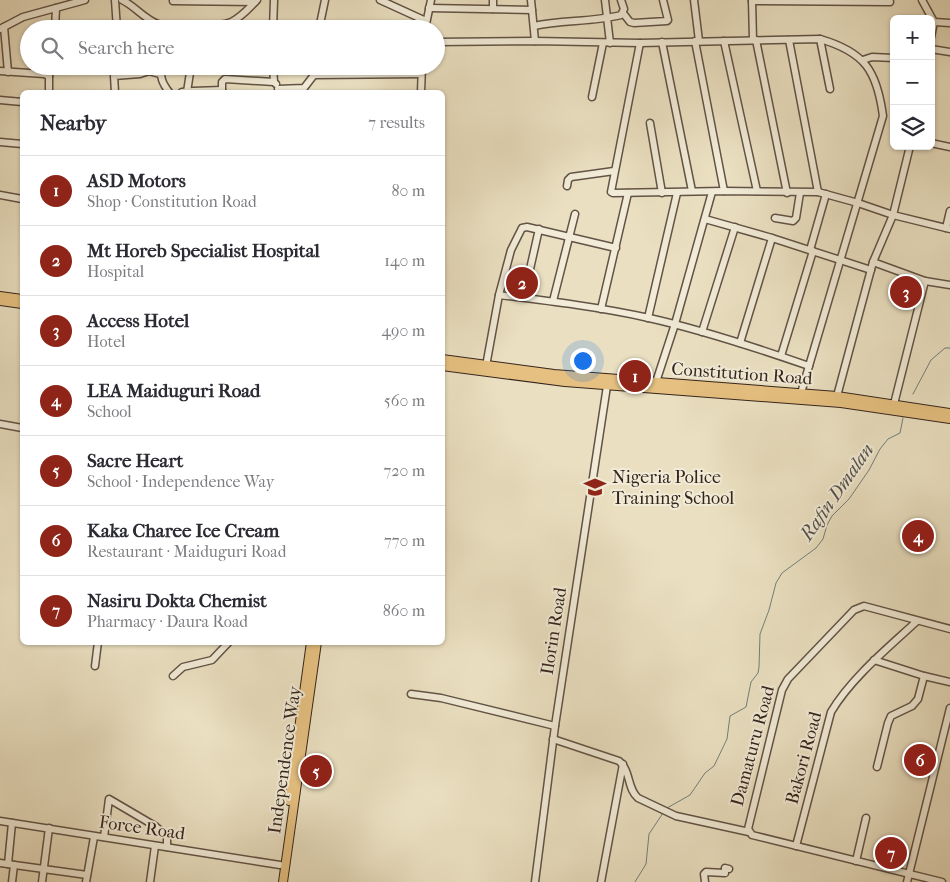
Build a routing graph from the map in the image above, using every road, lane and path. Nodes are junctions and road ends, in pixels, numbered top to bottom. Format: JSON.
{"nodes":[{"id":1,"x":84,"y":0,"type":"edge"},
{"id":2,"x":115,"y":0,"type":"edge"},
{"id":3,"x":122,"y":0,"type":"edge"},
{"id":4,"x":274,"y":0,"type":"edge"},
{"id":5,"x":325,"y":0,"type":"edge"},
{"id":6,"x":380,"y":0,"type":"edge"},
{"id":7,"x":431,"y":0,"type":"edge"},
{"id":8,"x":493,"y":0,"type":"edge"},
{"id":9,"x":531,"y":0,"type":"edge"},
{"id":10,"x":605,"y":0,"type":"edge"},
{"id":11,"x":621,"y":0,"type":"edge"},
{"id":12,"x":663,"y":0,"type":"edge"},
{"id":13,"x":694,"y":0,"type":"edge"},
{"id":14,"x":922,"y":0,"type":"edge"},
{"id":15,"x":173,"y":1,"type":"edge"},
{"id":16,"x":256,"y":1,"type":"edge"},
{"id":17,"x":752,"y":1,"type":"edge"},
{"id":18,"x":778,"y":1,"type":"edge"},
{"id":19,"x":846,"y":1,"type":"edge"},
{"id":20,"x":890,"y":2,"type":"dead end"},
{"id":21,"x":134,"y":3,"type":"edge"},
{"id":22,"x":56,"y":8,"type":"junction"},
{"id":23,"x":429,"y":8,"type":"junction"},
{"id":24,"x":493,"y":10,"type":"junction"},
{"id":25,"x":532,"y":10,"type":"junction"},
{"id":26,"x":623,"y":13,"type":"junction"},
{"id":27,"x":930,"y":15,"type":"edge"},
{"id":28,"x":607,"y":18,"type":"junction"},
{"id":29,"x":55,"y":20,"type":"edge"},
{"id":30,"x":116,"y":20,"type":"edge"},
{"id":31,"x":151,"y":20,"type":"edge"},
{"id":32,"x":234,"y":20,"type":"edge"},
{"id":33,"x":273,"y":20,"type":"edge"},
{"id":34,"x":322,"y":20,"type":"edge"},
{"id":35,"x":424,"y":20,"type":"edge"},
{"id":36,"x":426,"y":20,"type":"edge"},
{"id":37,"x":935,"y":22,"type":"edge"},
{"id":38,"x":950,"y":24,"type":"edge"},
{"id":39,"x":534,"y":26,"type":"junction"},
{"id":40,"x":2,"y":28,"type":"edge"},
{"id":41,"x":820,"y":39,"type":"junction"},
{"id":42,"x":755,"y":40,"type":"junction"},
{"id":43,"x":789,"y":40,"type":"junction"},
{"id":44,"x":535,"y":41,"type":"junction"},
{"id":45,"x":697,"y":41,"type":"junction"},
{"id":46,"x":445,"y":42,"type":"edge"},
{"id":47,"x":662,"y":42,"type":"junction"},
{"id":48,"x":724,"y":42,"type":"junction"},
{"id":49,"x":606,"y":43,"type":"junction"},
{"id":50,"x":640,"y":43,"type":"junction"},
{"id":51,"x":935,"y":50,"type":"edge"},
{"id":52,"x":950,"y":52,"type":"edge"},
{"id":53,"x":890,"y":58,"type":"edge"},
{"id":54,"x":862,"y":60,"type":"junction"},
{"id":55,"x":0,"y":71,"type":"edge"},
{"id":56,"x":8,"y":72,"type":"junction"},
{"id":57,"x":20,"y":73,"type":"edge"},
{"id":58,"x":127,"y":75,"type":"edge"},
{"id":59,"x":160,"y":75,"type":"edge"},
{"id":60,"x":189,"y":75,"type":"edge"},
{"id":61,"x":274,"y":75,"type":"edge"},
{"id":62,"x":314,"y":75,"type":"edge"},
{"id":63,"x":421,"y":75,"type":"edge"},
{"id":64,"x":49,"y":76,"type":"edge"},
{"id":65,"x":274,"y":82,"type":"junction"},
{"id":66,"x":830,"y":89,"type":"dead end"},
{"id":67,"x":49,"y":90,"type":"edge"},
{"id":68,"x":115,"y":90,"type":"edge"},
{"id":69,"x":168,"y":90,"type":"edge"},
{"id":70,"x":185,"y":90,"type":"edge"},
{"id":71,"x":222,"y":90,"type":"edge"},
{"id":72,"x":278,"y":90,"type":"edge"},
{"id":73,"x":287,"y":90,"type":"edge"},
{"id":74,"x":421,"y":90,"type":"edge"},
{"id":75,"x":592,"y":97,"type":"dead end"},
{"id":76,"x":0,"y":100,"type":"edge"},
{"id":77,"x":20,"y":102,"type":"edge"},
{"id":78,"x":650,"y":123,"type":"dead end"},
{"id":79,"x":0,"y":142,"type":"edge"},
{"id":80,"x":20,"y":144,"type":"edge"},
{"id":81,"x":935,"y":144,"type":"edge"},
{"id":82,"x":950,"y":147,"type":"edge"},
{"id":83,"x":909,"y":150,"type":"edge"},
{"id":84,"x":614,"y":171,"type":"junction"},
{"id":85,"x":567,"y":186,"type":"dead end"},
{"id":86,"x":724,"y":191,"type":"junction"},
{"id":87,"x":757,"y":191,"type":"junction"},
{"id":88,"x":628,"y":192,"type":"junction"},
{"id":89,"x":692,"y":192,"type":"junction"},
{"id":90,"x":712,"y":192,"type":"junction"},
{"id":91,"x":787,"y":192,"type":"junction"},
{"id":92,"x":818,"y":192,"type":"junction"},
{"id":93,"x":662,"y":193,"type":"junction"},
{"id":94,"x":676,"y":193,"type":"junction"},
{"id":95,"x":800,"y":193,"type":"junction"},
{"id":96,"x":826,"y":194,"type":"junction"},
{"id":97,"x":0,"y":195,"type":"edge"},
{"id":98,"x":20,"y":199,"type":"edge"},
{"id":99,"x":858,"y":203,"type":"junction"},
{"id":100,"x":950,"y":211,"type":"edge"},
{"id":101,"x":575,"y":214,"type":"dead end"},
{"id":102,"x":893,"y":215,"type":"junction"},
{"id":103,"x":775,"y":218,"type":"dead end"},
{"id":104,"x":705,"y":219,"type":"junction"},
{"id":105,"x":735,"y":227,"type":"junction"},
{"id":106,"x":948,"y":228,"type":"edge"},
{"id":107,"x":539,"y":230,"type":"junction"},
{"id":108,"x":569,"y":236,"type":"junction"},
{"id":109,"x":772,"y":238,"type":"junction"},
{"id":110,"x":616,"y":248,"type":"junction"},
{"id":111,"x":812,"y":250,"type":"junction"},
{"id":112,"x":841,"y":260,"type":"junction"},
{"id":113,"x":873,"y":262,"type":"junction"},
{"id":114,"x":530,"y":269,"type":"dead end"},
{"id":115,"x":871,"y":270,"type":"junction"},
{"id":116,"x":925,"y":281,"type":"junction"},
{"id":117,"x":950,"y":285,"type":"edge"},
{"id":118,"x":499,"y":295,"type":"junction"},
{"id":119,"x":0,"y":296,"type":"edge"},
{"id":120,"x":20,"y":299,"type":"edge"},
{"id":121,"x":0,"y":301,"type":"edge"},
{"id":122,"x":553,"y":301,"type":"junction"},
{"id":123,"x":20,"y":304,"type":"edge"},
{"id":124,"x":601,"y":309,"type":"junction"},
{"id":125,"x":648,"y":318,"type":"junction"},
{"id":126,"x":675,"y":324,"type":"junction"},
{"id":127,"x":702,"y":332,"type":"junction"},
{"id":128,"x":740,"y":343,"type":"junction"},
{"id":129,"x":781,"y":356,"type":"junction"},
{"id":130,"x":445,"y":359,"type":"edge"},
{"id":131,"x":445,"y":366,"type":"edge"},
{"id":132,"x":486,"y":366,"type":"junction"},
{"id":133,"x":809,"y":366,"type":"junction"},
{"id":134,"x":656,"y":382,"type":"junction"},
{"id":135,"x":607,"y":386,"type":"junction"},
{"id":136,"x":729,"y":390,"type":"junction"},
{"id":137,"x":801,"y":393,"type":"junction"},
{"id":138,"x":837,"y":396,"type":"junction"},
{"id":139,"x":894,"y":404,"type":"junction"},
{"id":140,"x":904,"y":409,"type":"junction"},
{"id":141,"x":914,"y":411,"type":"junction"},
{"id":142,"x":950,"y":413,"type":"edge"},
{"id":143,"x":950,"y":419,"type":"edge"},
{"id":144,"x":0,"y":424,"type":"edge"},
{"id":145,"x":20,"y":428,"type":"edge"},
{"id":146,"x":917,"y":620,"type":"junction"},
{"id":147,"x":950,"y":629,"type":"edge"},
{"id":148,"x":98,"y":645,"type":"edge"},
{"id":149,"x":226,"y":645,"type":"edge"},
{"id":150,"x":311,"y":645,"type":"edge"},
{"id":151,"x":317,"y":645,"type":"edge"},
{"id":152,"x":874,"y":660,"type":"junction"},
{"id":153,"x":95,"y":666,"type":"dead end"},
{"id":154,"x":173,"y":676,"type":"dead end"},
{"id":155,"x":924,"y":676,"type":"junction"},
{"id":156,"x":950,"y":682,"type":"edge"},
{"id":157,"x":411,"y":694,"type":"dead end"},
{"id":158,"x":950,"y":708,"type":"edge"},
{"id":159,"x":948,"y":721,"type":"edge"},
{"id":160,"x":555,"y":726,"type":"junction"},
{"id":161,"x":554,"y":739,"type":"junction"},
{"id":162,"x":623,"y":764,"type":"junction"},
{"id":163,"x":877,"y":767,"type":"dead end"},
{"id":164,"x":866,"y":818,"type":"dead end"},
{"id":165,"x":0,"y":821,"type":"edge"},
{"id":166,"x":12,"y":823,"type":"junction"},
{"id":167,"x":49,"y":828,"type":"junction"},
{"id":168,"x":750,"y":834,"type":"junction"},
{"id":169,"x":94,"y":837,"type":"junction"},
{"id":170,"x":104,"y":837,"type":"junction"},
{"id":171,"x":155,"y":846,"type":"junction"},
{"id":172,"x":796,"y":846,"type":"junction"},
{"id":173,"x":168,"y":847,"type":"junction"},
{"id":174,"x":856,"y":861,"type":"junction"},
{"id":175,"x":0,"y":863,"type":"edge"},
{"id":176,"x":11,"y":864,"type":"junction"},
{"id":177,"x":280,"y":865,"type":"junction"},
{"id":178,"x":44,"y":869,"type":"junction"},
{"id":179,"x":729,"y":869,"type":"dead end"},
{"id":180,"x":909,"y":874,"type":"junction"},
{"id":181,"x":87,"y":878,"type":"edge"},
{"id":182,"x":12,"y":882,"type":"edge"},
{"id":183,"x":42,"y":882,"type":"edge"},
{"id":184,"x":150,"y":882,"type":"edge"},
{"id":185,"x":278,"y":882,"type":"edge"},
{"id":186,"x":283,"y":882,"type":"edge"},
{"id":187,"x":535,"y":882,"type":"edge"},
{"id":188,"x":601,"y":882,"type":"edge"},
{"id":189,"x":705,"y":882,"type":"edge"},
{"id":190,"x":907,"y":882,"type":"edge"},
{"id":191,"x":942,"y":882,"type":"edge"}],
"edges":[{"from":1,"to":22,"type":"street"},
{"from":2,"to":30,"type":"street"},
{"from":3,"to":21,"type":"street"},
{"from":4,"to":33,"type":"street"},
{"from":5,"to":34,"type":"street"},
{"from":6,"to":35,"type":"street"},
{"from":7,"to":23,"type":"street"},
{"from":8,"to":24,"type":"street"},
{"from":9,"to":25,"type":"street"},
{"from":10,"to":28,"type":"street"},
{"from":11,"to":26,"type":"street"},
{"from":12,"to":26,"type":"street"},
{"from":13,"to":45,"type":"street"},
{"from":14,"to":27,"type":"street"},
{"from":15,"to":16,"type":"street"},
{"from":16,"to":32,"type":"street"},
{"from":17,"to":18,"type":"street"},
{"from":17,"to":42,"type":"street"},
{"from":18,"to":19,"type":"street"},
{"from":19,"to":20,"type":"street"},
{"from":21,"to":31,"type":"street"},
{"from":22,"to":29,"type":"street"},
{"from":22,"to":40,"type":"street"},
{"from":23,"to":24,"type":"street"},
{"from":23,"to":36,"type":"street"},
{"from":24,"to":25,"type":"street"},
{"from":25,"to":39,"type":"street"},
{"from":26,"to":28,"type":"street"},
{"from":28,"to":39,"type":"street"},
{"from":28,"to":49,"type":"street"},
{"from":37,"to":38,"type":"street"},
{"from":39,"to":44,"type":"street"},
{"from":40,"to":56,"type":"street"},
{"from":41,"to":43,"type":"street"},
{"from":41,"to":54,"type":"street"},
{"from":41,"to":66,"type":"street"},
{"from":42,"to":43,"type":"street"},
{"from":42,"to":48,"type":"street"},
{"from":42,"to":91,"type":"street"},
{"from":43,"to":92,"type":"street"},
{"from":44,"to":46,"type":"street"},
{"from":44,"to":49,"type":"street"},
{"from":45,"to":47,"type":"street"},
{"from":45,"to":48,"type":"street"},
{"from":45,"to":86,"type":"street"},
{"from":47,"to":50,"type":"street"},
{"from":47,"to":89,"type":"street"},
{"from":48,"to":87,"type":"street"},
{"from":49,"to":50,"type":"street"},
{"from":49,"to":75,"type":"street"},
{"from":50,"to":84,"type":"street"},
{"from":51,"to":52,"type":"street"},
{"from":53,"to":54,"type":"street"},
{"from":54,"to":99,"type":"street"},
{"from":55,"to":56,"type":"street"},
{"from":56,"to":57,"type":"street"},
{"from":58,"to":68,"type":"street"},
{"from":59,"to":69,"type":"street"},
{"from":60,"to":70,"type":"street"},
{"from":61,"to":65,"type":"street"},
{"from":62,"to":73,"type":"street"},
{"from":63,"to":74,"type":"street"},
{"from":64,"to":67,"type":"street"},
{"from":65,"to":71,"type":"street"},
{"from":65,"to":72,"type":"street"},
{"from":76,"to":77,"type":"street"},
{"from":78,"to":93,"type":"street"},
{"from":79,"to":80,"type":"street"},
{"from":81,"to":82,"type":"street"},
{"from":83,"to":102,"type":"street"},
{"from":84,"to":85,"type":"street"},
{"from":84,"to":88,"type":"street"},
{"from":86,"to":87,"type":"street"},
{"from":86,"to":90,"type":"street"},
{"from":87,"to":91,"type":"street"},
{"from":88,"to":93,"type":"street"},
{"from":88,"to":110,"type":"street"},
{"from":89,"to":90,"type":"street"},
{"from":89,"to":94,"type":"street"},
{"from":90,"to":104,"type":"street"},
{"from":91,"to":95,"type":"street"},
{"from":92,"to":95,"type":"street"},
{"from":92,"to":96,"type":"street"},
{"from":93,"to":94,"type":"street"},
{"from":94,"to":125,"type":"street"},
{"from":95,"to":103,"type":"street"},
{"from":96,"to":99,"type":"street"},
{"from":96,"to":111,"type":"street"},
{"from":97,"to":98,"type":"street"},
{"from":99,"to":102,"type":"street"},
{"from":99,"to":112,"type":"street"},
{"from":100,"to":106,"type":"street"},
{"from":101,"to":108,"type":"street"},
{"from":102,"to":106,"type":"street"},
{"from":102,"to":113,"type":"street"},
{"from":104,"to":105,"type":"street"},
{"from":104,"to":126,"type":"street"},
{"from":105,"to":109,"type":"street"},
{"from":105,"to":127,"type":"street"},
{"from":107,"to":108,"type":"street"},
{"from":107,"to":114,"type":"street"},
{"from":107,"to":118,"type":"street"},
{"from":108,"to":110,"type":"street"},
{"from":108,"to":122,"type":"street"},
{"from":109,"to":111,"type":"street"},
{"from":109,"to":128,"type":"street"},
{"from":110,"to":124,"type":"street"},
{"from":111,"to":112,"type":"street"},
{"from":111,"to":129,"type":"street"},
{"from":112,"to":115,"type":"street"},
{"from":112,"to":133,"type":"street"},
{"from":113,"to":115,"type":"street"},
{"from":113,"to":116,"type":"street"},
{"from":115,"to":138,"type":"street"},
{"from":116,"to":117,"type":"street"},
{"from":116,"to":139,"type":"street"},
{"from":118,"to":122,"type":"street"},
{"from":118,"to":132,"type":"street"},
{"from":119,"to":120,"type":"main road"},
{"from":121,"to":123,"type":"main road"},
{"from":122,"to":124,"type":"street"},
{"from":124,"to":125,"type":"street"},
{"from":125,"to":126,"type":"street"},
{"from":126,"to":127,"type":"street"},
{"from":126,"to":134,"type":"street"},
{"from":127,"to":128,"type":"street"},
{"from":128,"to":129,"type":"street"},
{"from":129,"to":133,"type":"street"},
{"from":130,"to":132,"type":"main road","name":"Constitution Road"},
{"from":131,"to":135,"type":"main road","name":"Constitution Road"},
{"from":132,"to":134,"type":"main road","name":"Constitution Road"},
{"from":133,"to":137,"type":"street"},
{"from":134,"to":136,"type":"main road","name":"Constitution Road"},
{"from":135,"to":136,"type":"main road","name":"Constitution Road"},
{"from":135,"to":160,"type":"street","name":"Ilorin Road"},
{"from":136,"to":137,"type":"main road","name":"Constitution Road"},
{"from":136,"to":140,"type":"main road","name":"Constitution Road"},
{"from":137,"to":138,"type":"main road","name":"Constitution Road"},
{"from":138,"to":139,"type":"main road","name":"Constitution Road"},
{"from":139,"to":140,"type":"main road","name":"Constitution Road"},
{"from":140,"to":141,"type":"main road","name":"Constitution Road"},
{"from":141,"to":142,"type":"main road","name":"Constitution Road"},
{"from":141,"to":143,"type":"main road","name":"Constitution Road"},
{"from":144,"to":145,"type":"street"},
{"from":146,"to":147,"type":"street","name":"Damaturu Road"},
{"from":146,"to":152,"type":"street","name":"Bakori Road"},
{"from":146,"to":168,"type":"street","name":"Damaturu Road"},
{"from":148,"to":153,"type":"street"},
{"from":149,"to":154,"type":"street"},
{"from":150,"to":177,"type":"main road","name":"Independence Way"},
{"from":151,"to":186,"type":"main road","name":"Independence Way"},
{"from":152,"to":155,"type":"street"},
{"from":152,"to":172,"type":"street","name":"Bakori Road"},
{"from":155,"to":156,"type":"street"},
{"from":155,"to":163,"type":"street"},
{"from":157,"to":160,"type":"street"},
{"from":158,"to":159,"type":"street"},
{"from":159,"to":180,"type":"street"},
{"from":160,"to":161,"type":"street","name":"Ilorin Road"},
{"from":161,"to":162,"type":"street"},
{"from":161,"to":187,"type":"street","name":"Ilorin Road"},
{"from":162,"to":168,"type":"street"},
{"from":162,"to":188,"type":"street"},
{"from":164,"to":174,"type":"street"},
{"from":165,"to":166,"type":"street","name":"Force Road"},
{"from":166,"to":167,"type":"street","name":"Force Road"},
{"from":166,"to":176,"type":"street"},
{"from":167,"to":169,"type":"street","name":"Force Road"},
{"from":167,"to":178,"type":"street"},
{"from":168,"to":172,"type":"street"},
{"from":169,"to":170,"type":"street","name":"Force Road"},
{"from":169,"to":181,"type":"street"},
{"from":170,"to":171,"type":"street","name":"Force Road"},
{"from":170,"to":173,"type":"street"},
{"from":171,"to":173,"type":"street","name":"Force Road"},
{"from":171,"to":184,"type":"street"},
{"from":172,"to":174,"type":"street"},
{"from":173,"to":177,"type":"street","name":"Force Road"},
{"from":174,"to":180,"type":"street"},
{"from":175,"to":176,"type":"street"},
{"from":176,"to":178,"type":"street"},
{"from":176,"to":182,"type":"street"},
{"from":177,"to":185,"type":"main road","name":"Independence Way"},
{"from":178,"to":181,"type":"street"},
{"from":178,"to":183,"type":"street"},
{"from":179,"to":189,"type":"street"},
{"from":180,"to":190,"type":"street"},
{"from":180,"to":191,"type":"street"}]}
